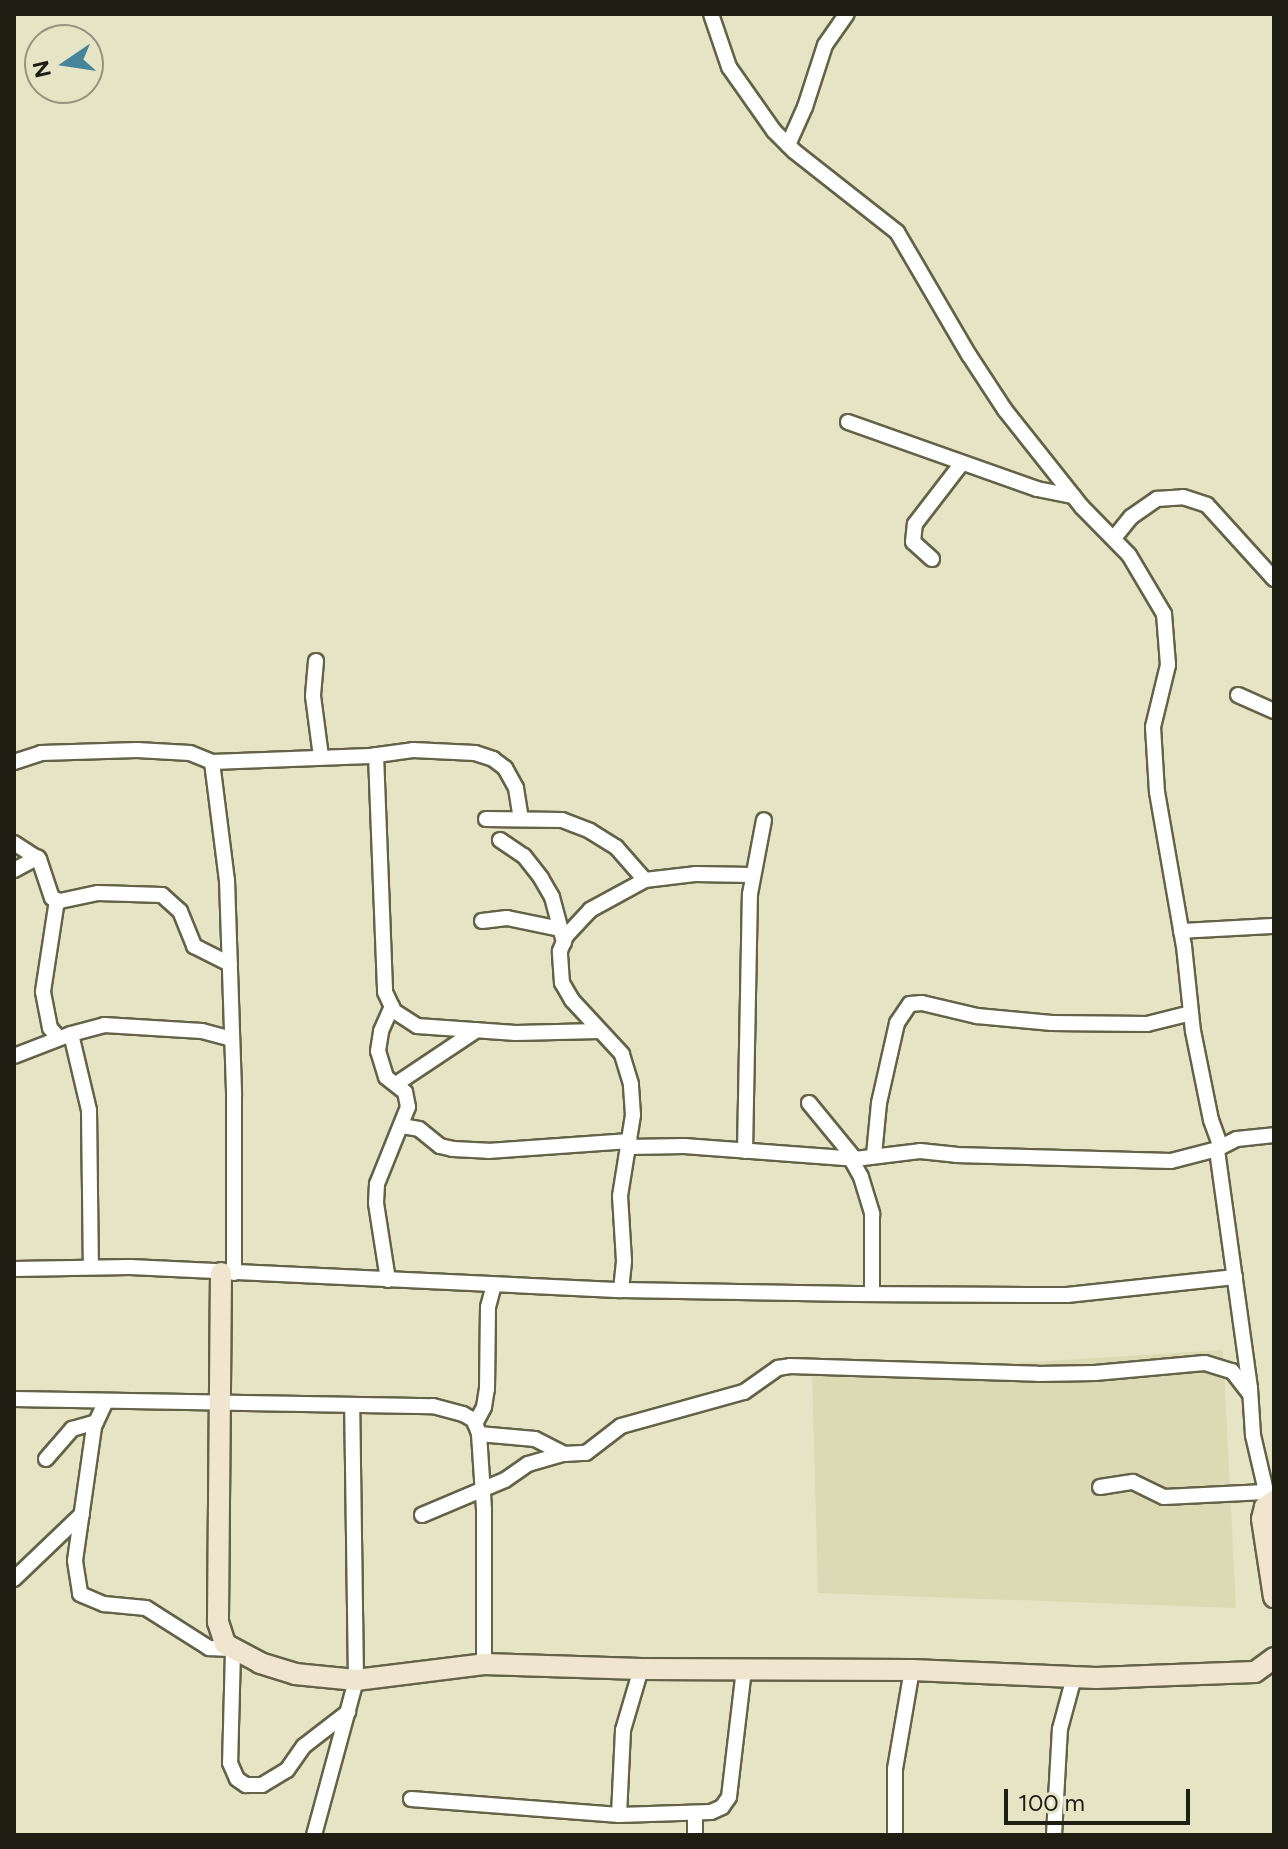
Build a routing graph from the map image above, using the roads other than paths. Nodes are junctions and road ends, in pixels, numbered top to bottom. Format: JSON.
{"nodes":[{"id":1,"x":711,"y":14,"type":"edge"},
{"id":2,"x":847,"y":14,"type":"edge"},
{"id":3,"x":788,"y":145,"type":"junction"},
{"id":4,"x":848,"y":422,"type":"dead end"},
{"id":5,"x":962,"y":463,"type":"junction"},
{"id":6,"x":1073,"y":496,"type":"junction"},
{"id":7,"x":1114,"y":538,"type":"junction"},
{"id":8,"x":932,"y":559,"type":"dead end"},
{"id":9,"x":1274,"y":579,"type":"edge"},
{"id":10,"x":316,"y":661,"type":"dead end"},
{"id":11,"x":1238,"y":695,"type":"dead end"},
{"id":12,"x":1274,"y":711,"type":"edge"},
{"id":13,"x":376,"y":755,"type":"junction"},
{"id":14,"x":321,"y":757,"type":"junction"},
{"id":15,"x":14,"y":762,"type":"edge"},
{"id":16,"x":212,"y":762,"type":"junction"},
{"id":17,"x":486,"y":819,"type":"dead end"},
{"id":18,"x":521,"y":819,"type":"junction"},
{"id":19,"x":764,"y":820,"type":"dead end"},
{"id":20,"x":500,"y":840,"type":"dead end"},
{"id":21,"x":14,"y":843,"type":"edge"},
{"id":22,"x":38,"y":857,"type":"junction"},
{"id":23,"x":14,"y":870,"type":"edge"},
{"id":24,"x":751,"y":875,"type":"junction"},
{"id":25,"x":645,"y":880,"type":"junction"},
{"id":26,"x":57,"y":900,"type":"junction"},
{"id":27,"x":482,"y":921,"type":"dead end"},
{"id":28,"x":1274,"y":926,"type":"edge"},
{"id":29,"x":1181,"y":931,"type":"junction"},
{"id":30,"x":562,"y":935,"type":"junction"},
{"id":31,"x":230,"y":964,"type":"junction"},
{"id":32,"x":392,"y":1006,"type":"junction"},
{"id":33,"x":1191,"y":1013,"type":"junction"},
{"id":34,"x":477,"y":1030,"type":"junction"},
{"id":35,"x":599,"y":1031,"type":"junction"},
{"id":36,"x":65,"y":1036,"type":"junction"},
{"id":37,"x":231,"y":1039,"type":"junction"},
{"id":38,"x":15,"y":1052,"type":"edge"},
{"id":39,"x":396,"y":1084,"type":"junction"},
{"id":40,"x":809,"y":1103,"type":"dead end"},
{"id":41,"x":402,"y":1126,"type":"junction"},
{"id":42,"x":1274,"y":1135,"type":"edge"},
{"id":43,"x":630,"y":1144,"type":"junction"},
{"id":44,"x":1219,"y":1148,"type":"junction"},
{"id":45,"x":745,"y":1151,"type":"junction"},
{"id":46,"x":874,"y":1155,"type":"junction"},
{"id":47,"x":853,"y":1158,"type":"junction"},
{"id":48,"x":91,"y":1267,"type":"junction"},
{"id":49,"x":14,"y":1269,"type":"edge"},
{"id":50,"x":227,"y":1273,"type":"junction"},
{"id":51,"x":1235,"y":1277,"type":"junction"},
{"id":52,"x":388,"y":1280,"type":"junction"},
{"id":53,"x":494,"y":1285,"type":"junction"},
{"id":54,"x":621,"y":1290,"type":"junction"},
{"id":55,"x":872,"y":1294,"type":"junction"},
{"id":56,"x":1250,"y":1394,"type":"junction"},
{"id":57,"x":14,"y":1399,"type":"edge"},
{"id":58,"x":221,"y":1401,"type":"junction"},
{"id":59,"x":105,"y":1403,"type":"junction"},
{"id":60,"x":352,"y":1406,"type":"junction"},
{"id":61,"x":96,"y":1422,"type":"junction"},
{"id":62,"x":477,"y":1429,"type":"junction"},
{"id":63,"x":564,"y":1454,"type":"junction"},
{"id":64,"x":46,"y":1459,"type":"dead end"},
{"id":65,"x":1100,"y":1487,"type":"dead end"},
{"id":66,"x":483,"y":1490,"type":"junction"},
{"id":67,"x":1270,"y":1499,"type":"edge"},
{"id":68,"x":82,"y":1514,"type":"junction"},
{"id":69,"x":422,"y":1515,"type":"dead end"},
{"id":70,"x":14,"y":1579,"type":"edge"},
{"id":71,"x":1274,"y":1597,"type":"edge"},
{"id":72,"x":231,"y":1650,"type":"junction"},
{"id":73,"x":1274,"y":1658,"type":"edge"},
{"id":74,"x":484,"y":1664,"type":"junction"},
{"id":75,"x":641,"y":1669,"type":"junction"},
{"id":76,"x":744,"y":1669,"type":"junction"},
{"id":77,"x":912,"y":1670,"type":"junction"},
{"id":78,"x":1074,"y":1677,"type":"junction"},
{"id":79,"x":356,"y":1680,"type":"junction"},
{"id":80,"x":348,"y":1712,"type":"junction"},
{"id":81,"x":411,"y":1799,"type":"dead end"},
{"id":82,"x":695,"y":1814,"type":"junction"},
{"id":83,"x":619,"y":1815,"type":"junction"},
{"id":84,"x":314,"y":1835,"type":"edge"},
{"id":85,"x":695,"y":1835,"type":"edge"},
{"id":86,"x":895,"y":1835,"type":"edge"},
{"id":87,"x":1054,"y":1835,"type":"edge"}],
"edges":[{"from":1,"to":3,"type":"street"},
{"from":2,"to":3,"type":"street"},
{"from":3,"to":6,"type":"street"},
{"from":4,"to":5,"type":"street"},
{"from":5,"to":6,"type":"street"},
{"from":5,"to":8,"type":"street"},
{"from":6,"to":7,"type":"street"},
{"from":7,"to":9,"type":"street"},
{"from":7,"to":29,"type":"street"},
{"from":10,"to":14,"type":"street"},
{"from":11,"to":12,"type":"street"},
{"from":13,"to":14,"type":"street"},
{"from":13,"to":18,"type":"street"},
{"from":13,"to":32,"type":"street"},
{"from":14,"to":16,"type":"street"},
{"from":15,"to":16,"type":"street"},
{"from":16,"to":31,"type":"street"},
{"from":17,"to":18,"type":"street"},
{"from":18,"to":25,"type":"street"},
{"from":19,"to":24,"type":"street"},
{"from":20,"to":30,"type":"street"},
{"from":21,"to":22,"type":"street"},
{"from":22,"to":23,"type":"street"},
{"from":22,"to":26,"type":"street"},
{"from":24,"to":25,"type":"street"},
{"from":24,"to":45,"type":"street"},
{"from":25,"to":30,"type":"street"},
{"from":26,"to":31,"type":"street"},
{"from":26,"to":36,"type":"street"},
{"from":27,"to":30,"type":"street"},
{"from":28,"to":29,"type":"street"},
{"from":29,"to":33,"type":"street"},
{"from":30,"to":35,"type":"street"},
{"from":31,"to":37,"type":"street"},
{"from":32,"to":34,"type":"street"},
{"from":32,"to":39,"type":"street"},
{"from":33,"to":44,"type":"street"},
{"from":33,"to":46,"type":"street"},
{"from":34,"to":35,"type":"street"},
{"from":34,"to":39,"type":"street"},
{"from":35,"to":43,"type":"street"},
{"from":36,"to":37,"type":"street"},
{"from":36,"to":38,"type":"street"},
{"from":36,"to":48,"type":"street"},
{"from":37,"to":50,"type":"street"},
{"from":39,"to":41,"type":"street"},
{"from":40,"to":47,"type":"street"},
{"from":41,"to":43,"type":"street"},
{"from":41,"to":52,"type":"street"},
{"from":42,"to":44,"type":"street"},
{"from":43,"to":45,"type":"street"},
{"from":43,"to":54,"type":"street"},
{"from":44,"to":46,"type":"street"},
{"from":44,"to":51,"type":"street"},
{"from":45,"to":47,"type":"street"},
{"from":46,"to":47,"type":"street"},
{"from":47,"to":55,"type":"street"},
{"from":48,"to":49,"type":"street"},
{"from":48,"to":50,"type":"street"},
{"from":50,"to":52,"type":"street"},
{"from":50,"to":58,"type":"street"},
{"from":51,"to":55,"type":"street"},
{"from":51,"to":56,"type":"street"},
{"from":52,"to":53,"type":"street"},
{"from":53,"to":54,"type":"street"},
{"from":53,"to":62,"type":"street"},
{"from":54,"to":55,"type":"street"},
{"from":56,"to":63,"type":"street"},
{"from":56,"to":67,"type":"street"},
{"from":57,"to":59,"type":"street"},
{"from":58,"to":59,"type":"street"},
{"from":58,"to":60,"type":"street"},
{"from":58,"to":72,"type":"street"},
{"from":59,"to":61,"type":"street"},
{"from":60,"to":62,"type":"street"},
{"from":60,"to":79,"type":"street"},
{"from":61,"to":64,"type":"street"},
{"from":61,"to":68,"type":"street"},
{"from":62,"to":63,"type":"street"},
{"from":62,"to":66,"type":"street"},
{"from":63,"to":66,"type":"street"},
{"from":65,"to":67,"type":"street"},
{"from":66,"to":69,"type":"street"},
{"from":66,"to":74,"type":"street"},
{"from":67,"to":71,"type":"street"},
{"from":68,"to":70,"type":"street"},
{"from":68,"to":72,"type":"street"},
{"from":72,"to":79,"type":"street"},
{"from":72,"to":80,"type":"street"},
{"from":73,"to":78,"type":"street"},
{"from":74,"to":75,"type":"street"},
{"from":74,"to":79,"type":"street"},
{"from":75,"to":76,"type":"street"},
{"from":75,"to":83,"type":"street"},
{"from":76,"to":77,"type":"street"},
{"from":76,"to":82,"type":"street"},
{"from":77,"to":78,"type":"street"},
{"from":77,"to":86,"type":"street"},
{"from":78,"to":87,"type":"street"},
{"from":79,"to":80,"type":"street"},
{"from":80,"to":84,"type":"street"},
{"from":81,"to":83,"type":"street"},
{"from":82,"to":83,"type":"street"},
{"from":82,"to":85,"type":"street"}]}
